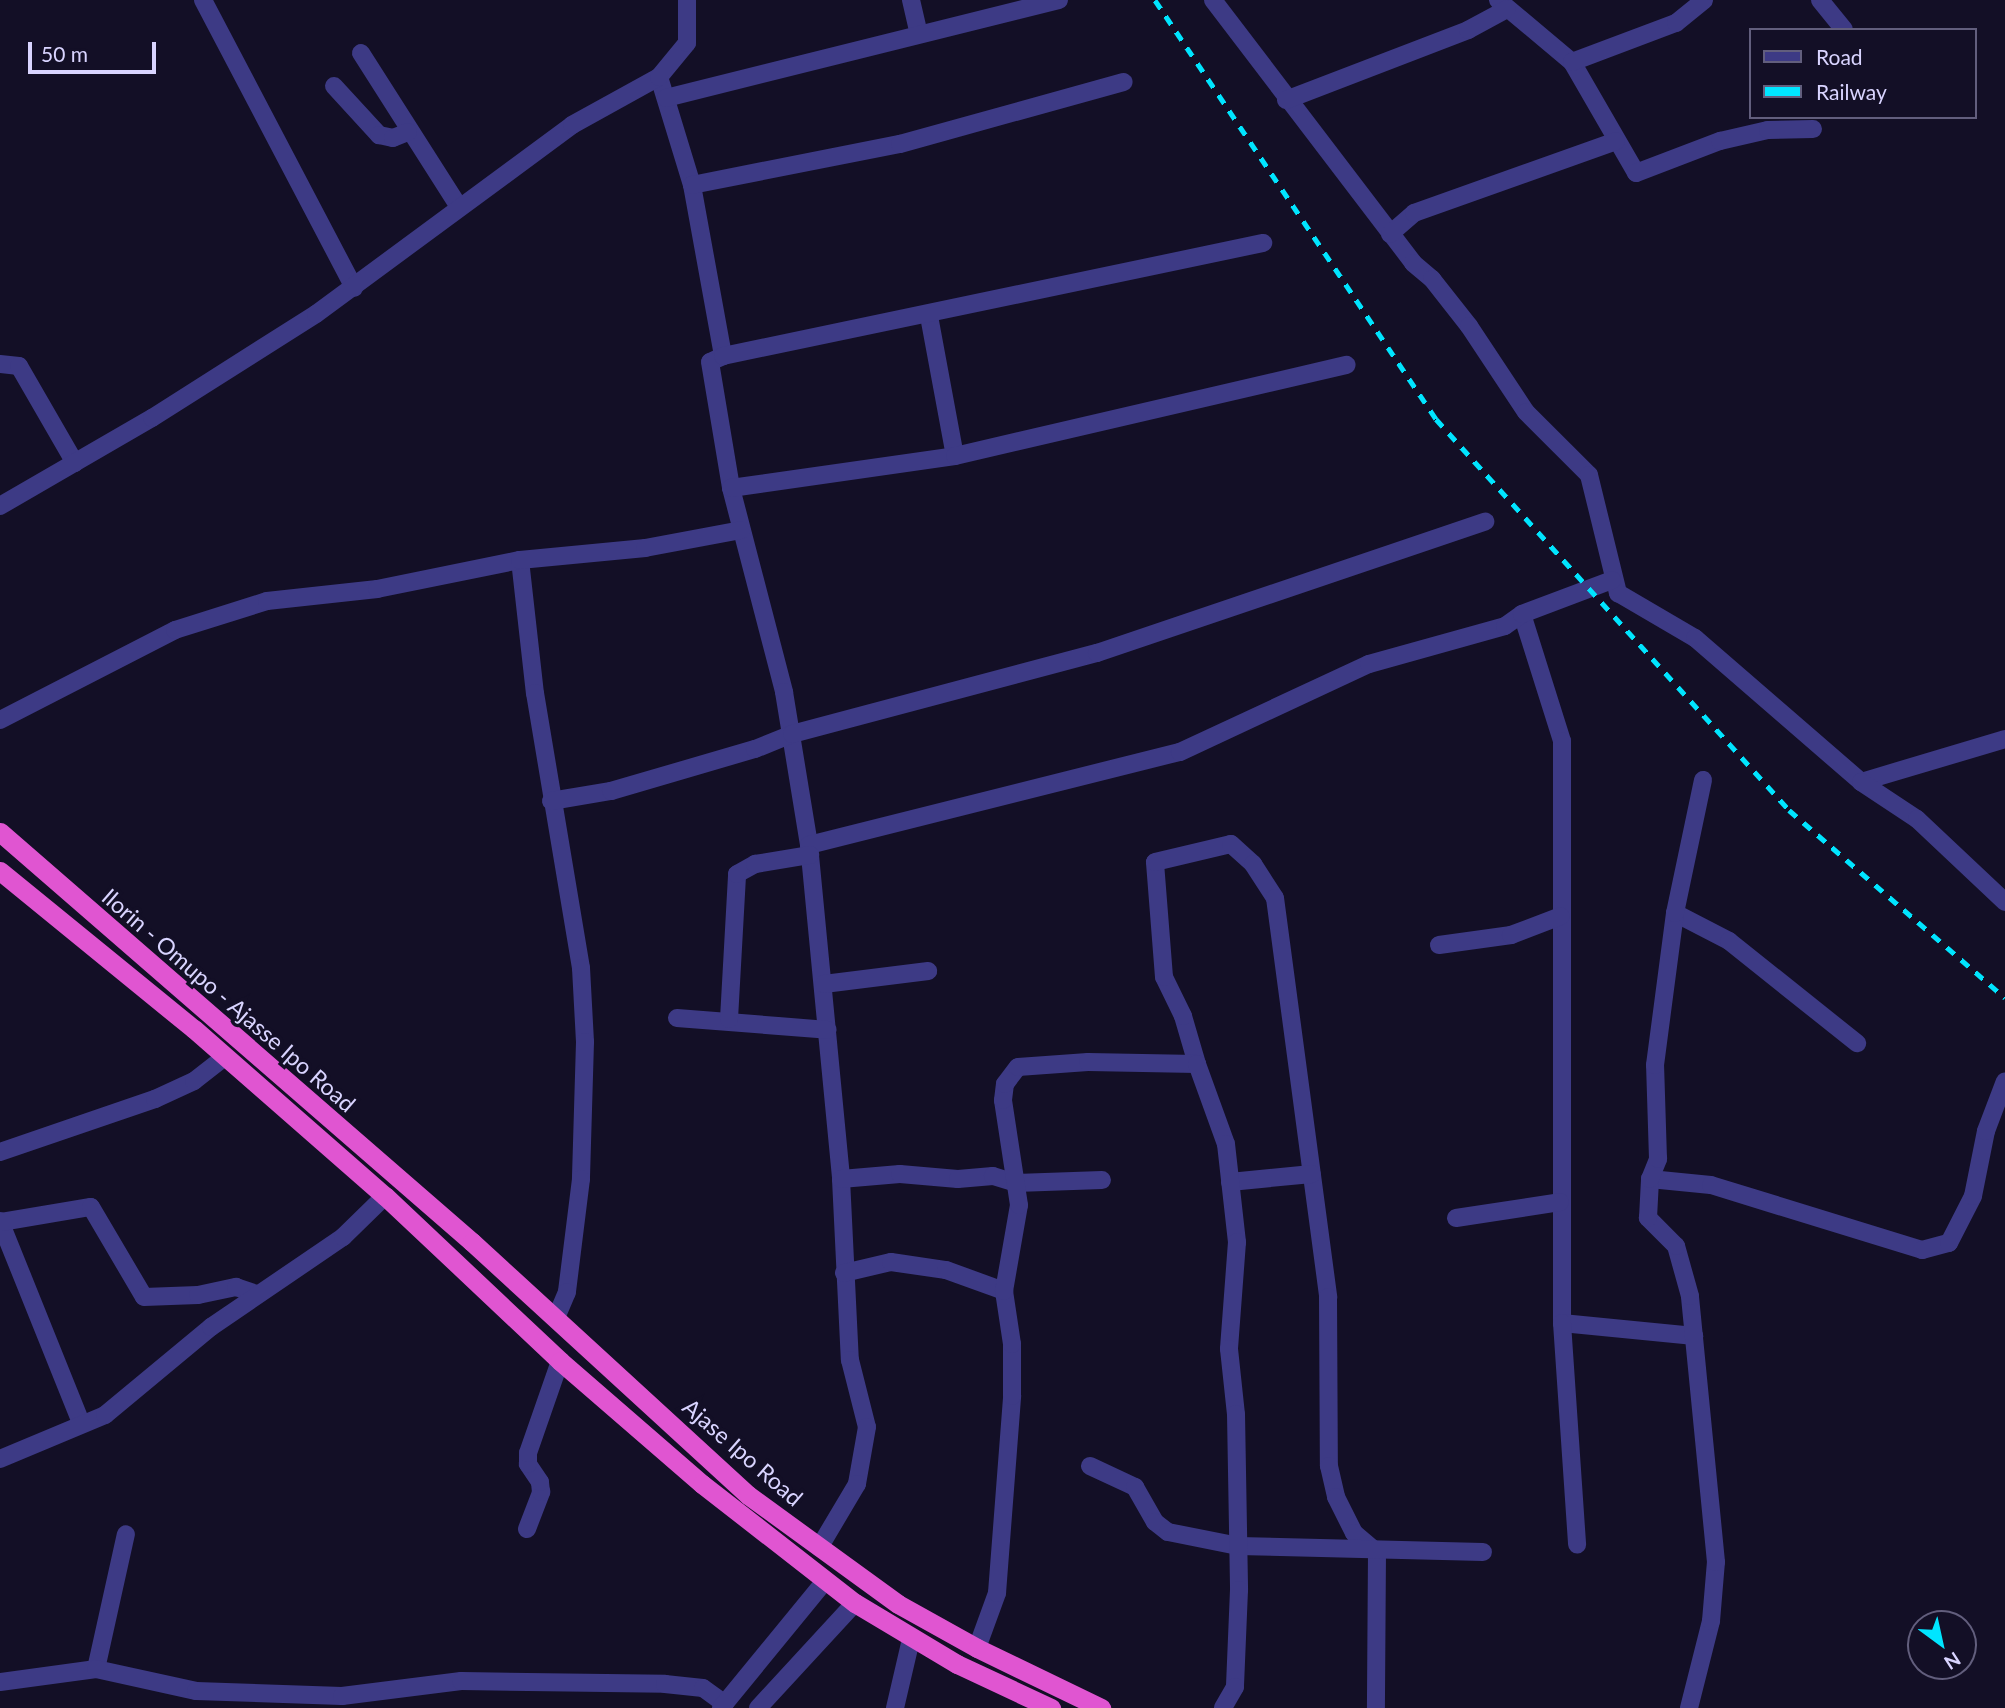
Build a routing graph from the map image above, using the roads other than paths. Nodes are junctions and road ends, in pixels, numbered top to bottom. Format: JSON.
{"nodes":[{"id":1,"x":687,"y":0,"type":"edge"},
{"id":2,"x":911,"y":0,"type":"edge"},
{"id":3,"x":1059,"y":0,"type":"edge"},
{"id":4,"x":1213,"y":0,"type":"edge"},
{"id":5,"x":1704,"y":0,"type":"edge"},
{"id":6,"x":1820,"y":0,"type":"edge"},
{"id":7,"x":207,"y":1,"type":"edge"},
{"id":8,"x":1503,"y":4,"type":"edge"},
{"id":9,"x":1842,"y":28,"type":"edge"},
{"id":10,"x":919,"y":34,"type":"junction"},
{"id":11,"x":360,"y":53,"type":"dead end"},
{"id":12,"x":1572,"y":62,"type":"junction"},
{"id":13,"x":659,"y":77,"type":"junction"},
{"id":14,"x":1124,"y":82,"type":"dead end"},
{"id":15,"x":334,"y":86,"type":"dead end"},
{"id":16,"x":666,"y":98,"type":"junction"},
{"id":17,"x":1286,"y":100,"type":"junction"},
{"id":18,"x":1813,"y":129,"type":"dead end"},
{"id":19,"x":408,"y":132,"type":"junction"},
{"id":20,"x":1616,"y":141,"type":"junction"},
{"id":21,"x":692,"y":185,"type":"junction"},
{"id":22,"x":458,"y":207,"type":"junction"},
{"id":23,"x":1390,"y":234,"type":"junction"},
{"id":24,"x":1263,"y":243,"type":"dead end"},
{"id":25,"x":354,"y":288,"type":"junction"},
{"id":26,"x":929,"y":316,"type":"junction"},
{"id":27,"x":723,"y":356,"type":"junction"},
{"id":28,"x":0,"y":364,"type":"edge"},
{"id":29,"x":1347,"y":365,"type":"dead end"},
{"id":30,"x":955,"y":456,"type":"junction"},
{"id":31,"x":75,"y":463,"type":"junction"},
{"id":32,"x":731,"y":488,"type":"junction"},
{"id":33,"x":0,"y":506,"type":"edge"},
{"id":34,"x":1485,"y":522,"type":"dead end"},
{"id":35,"x":741,"y":530,"type":"junction"},
{"id":36,"x":520,"y":559,"type":"junction"},
{"id":37,"x":1612,"y":580,"type":"junction"},
{"id":38,"x":1522,"y":614,"type":"junction"},
{"id":39,"x":0,"y":720,"type":"edge"},
{"id":40,"x":792,"y":734,"type":"junction"},
{"id":41,"x":2005,"y":739,"type":"edge"},
{"id":42,"x":1703,"y":780,"type":"dead end"},
{"id":43,"x":1861,"y":782,"type":"junction"},
{"id":44,"x":551,"y":801,"type":"junction"},
{"id":45,"x":0,"y":832,"type":"edge"},
{"id":46,"x":809,"y":850,"type":"junction"},
{"id":47,"x":0,"y":871,"type":"edge"},
{"id":48,"x":2005,"y":902,"type":"edge"},
{"id":49,"x":1675,"y":913,"type":"junction"},
{"id":50,"x":1561,"y":916,"type":"junction"},
{"id":51,"x":1439,"y":946,"type":"dead end"},
{"id":52,"x":928,"y":971,"type":"dead end"},
{"id":53,"x":824,"y":984,"type":"junction"},
{"id":54,"x":677,"y":1018,"type":"dead end"},
{"id":55,"x":729,"y":1019,"type":"junction"},
{"id":56,"x":828,"y":1030,"type":"junction"},
{"id":57,"x":1857,"y":1043,"type":"dead end"},
{"id":58,"x":225,"y":1057,"type":"junction"},
{"id":59,"x":1197,"y":1064,"type":"junction"},
{"id":60,"x":2005,"y":1081,"type":"edge"},
{"id":61,"x":0,"y":1152,"type":"edge"},
{"id":62,"x":1312,"y":1174,"type":"junction"},
{"id":63,"x":841,"y":1179,"type":"junction"},
{"id":64,"x":1650,"y":1179,"type":"junction"},
{"id":65,"x":1102,"y":1180,"type":"dead end"},
{"id":66,"x":1230,"y":1182,"type":"junction"},
{"id":67,"x":1016,"y":1183,"type":"junction"},
{"id":68,"x":385,"y":1196,"type":"junction"},
{"id":69,"x":1560,"y":1202,"type":"junction"},
{"id":70,"x":426,"y":1204,"type":"joint"},
{"id":71,"x":411,"y":1218,"type":"joint"},
{"id":72,"x":1456,"y":1218,"type":"dead end"},
{"id":73,"x":1,"y":1222,"type":"edge"},
{"id":74,"x":844,"y":1273,"type":"junction"},
{"id":75,"x":1004,"y":1291,"type":"junction"},
{"id":76,"x":256,"y":1294,"type":"junction"},
{"id":77,"x":556,"y":1318,"type":"junction"},
{"id":78,"x":1562,"y":1323,"type":"junction"},
{"id":79,"x":1694,"y":1336,"type":"junction"},
{"id":80,"x":560,"y":1361,"type":"junction"},
{"id":81,"x":81,"y":1423,"type":"junction"},
{"id":82,"x":0,"y":1458,"type":"edge"},
{"id":83,"x":1090,"y":1466,"type":"dead end"},
{"id":84,"x":527,"y":1530,"type":"dead end"},
{"id":85,"x":126,"y":1534,"type":"dead end"},
{"id":86,"x":1577,"y":1545,"type":"dead end"},
{"id":87,"x":1238,"y":1546,"type":"junction"},
{"id":88,"x":1371,"y":1546,"type":"junction"},
{"id":89,"x":819,"y":1548,"type":"junction"},
{"id":90,"x":1483,"y":1552,"type":"dead end"},
{"id":91,"x":825,"y":1581,"type":"junction"},
{"id":92,"x":855,"y":1603,"type":"junction"},
{"id":93,"x":911,"y":1639,"type":"junction"},
{"id":94,"x":977,"y":1648,"type":"junction"},
{"id":95,"x":96,"y":1669,"type":"junction"},
{"id":96,"x":0,"y":1682,"type":"edge"},
{"id":97,"x":723,"y":1706,"type":"edge"},
{"id":98,"x":758,"y":1708,"type":"edge"},
{"id":99,"x":895,"y":1708,"type":"edge"},
{"id":100,"x":1051,"y":1708,"type":"edge"},
{"id":101,"x":1101,"y":1708,"type":"edge"},
{"id":102,"x":1223,"y":1708,"type":"edge"},
{"id":103,"x":1376,"y":1708,"type":"edge"},
{"id":104,"x":1689,"y":1708,"type":"edge"}],
"edges":[{"from":1,"to":13,"type":"street"},
{"from":2,"to":10,"type":"street"},
{"from":3,"to":10,"type":"street"},
{"from":4,"to":17,"type":"street"},
{"from":5,"to":12,"type":"street"},
{"from":6,"to":9,"type":"street"},
{"from":7,"to":25,"type":"street"},
{"from":8,"to":12,"type":"street"},
{"from":8,"to":17,"type":"street"},
{"from":10,"to":16,"type":"street"},
{"from":11,"to":19,"type":"street"},
{"from":12,"to":20,"type":"street"},
{"from":13,"to":16,"type":"street"},
{"from":13,"to":22,"type":"street"},
{"from":14,"to":21,"type":"street"},
{"from":15,"to":19,"type":"street"},
{"from":16,"to":21,"type":"street"},
{"from":17,"to":23,"type":"street"},
{"from":18,"to":20,"type":"street"},
{"from":19,"to":22,"type":"street"},
{"from":20,"to":23,"type":"street"},
{"from":21,"to":27,"type":"street"},
{"from":22,"to":25,"type":"street"},
{"from":23,"to":37,"type":"street"},
{"from":24,"to":26,"type":"street"},
{"from":25,"to":31,"type":"street"},
{"from":26,"to":27,"type":"street"},
{"from":26,"to":30,"type":"street"},
{"from":27,"to":32,"type":"street"},
{"from":28,"to":31,"type":"street"},
{"from":29,"to":30,"type":"street"},
{"from":30,"to":32,"type":"street"},
{"from":31,"to":33,"type":"street"},
{"from":32,"to":35,"type":"street"},
{"from":34,"to":40,"type":"street"},
{"from":35,"to":36,"type":"street"},
{"from":35,"to":40,"type":"street"},
{"from":36,"to":39,"type":"street"},
{"from":36,"to":44,"type":"street"},
{"from":37,"to":38,"type":"street"},
{"from":37,"to":43,"type":"street"},
{"from":38,"to":46,"type":"street"},
{"from":38,"to":50,"type":"street"},
{"from":40,"to":44,"type":"street"},
{"from":40,"to":46,"type":"street"},
{"from":41,"to":43,"type":"street"},
{"from":42,"to":49,"type":"street"},
{"from":43,"to":48,"type":"street"},
{"from":44,"to":77,"type":"street"},
{"from":45,"to":70,"type":"highway","name":"Ilorin - Omupo - Ajasse Ipo Road"},
{"from":46,"to":53,"type":"street"},
{"from":46,"to":55,"type":"street"},
{"from":47,"to":58,"type":"highway","name":"Ilorin - Omupo - Ajasse Ipo Road"},
{"from":49,"to":57,"type":"street"},
{"from":49,"to":64,"type":"street"},
{"from":50,"to":51,"type":"street"},
{"from":50,"to":69,"type":"street"},
{"from":52,"to":53,"type":"street"},
{"from":53,"to":56,"type":"street"},
{"from":54,"to":55,"type":"street"},
{"from":55,"to":56,"type":"street"},
{"from":56,"to":63,"type":"street"},
{"from":58,"to":61,"type":"street"},
{"from":58,"to":68,"type":"highway","name":"Ilorin - Omupo - Ajasse Ipo Road"},
{"from":59,"to":62,"type":"street"},
{"from":59,"to":66,"type":"street"},
{"from":59,"to":67,"type":"street"},
{"from":60,"to":64,"type":"street"},
{"from":62,"to":66,"type":"street"},
{"from":62,"to":88,"type":"street"},
{"from":63,"to":67,"type":"street"},
{"from":63,"to":74,"type":"street"},
{"from":64,"to":79,"type":"street"},
{"from":65,"to":67,"type":"street"},
{"from":66,"to":87,"type":"street"},
{"from":67,"to":75,"type":"street"},
{"from":68,"to":71,"type":"highway","name":"Ilorin - Omupo - Ajasse Ipo Road"},
{"from":68,"to":76,"type":"street"},
{"from":69,"to":72,"type":"street"},
{"from":69,"to":78,"type":"street"},
{"from":70,"to":77,"type":"highway","name":"Ajase Ipo Road"},
{"from":71,"to":80,"type":"highway","name":"Ajase Ipo Road"},
{"from":73,"to":76,"type":"street"},
{"from":73,"to":81,"type":"street"},
{"from":74,"to":75,"type":"street"},
{"from":74,"to":89,"type":"street"},
{"from":75,"to":94,"type":"street"},
{"from":76,"to":81,"type":"street"},
{"from":77,"to":89,"type":"highway","name":"Ajase Ipo Road"},
{"from":78,"to":79,"type":"street"},
{"from":78,"to":86,"type":"street"},
{"from":79,"to":104,"type":"street"},
{"from":80,"to":84,"type":"street"},
{"from":80,"to":91,"type":"highway","name":"Ajase Ipo Road"},
{"from":81,"to":82,"type":"street"},
{"from":83,"to":87,"type":"street"},
{"from":85,"to":95,"type":"street"},
{"from":87,"to":88,"type":"street"},
{"from":87,"to":102,"type":"street"},
{"from":88,"to":90,"type":"street"},
{"from":88,"to":103,"type":"street"},
{"from":89,"to":94,"type":"highway","name":"Ajase Ipo Road"},
{"from":91,"to":92,"type":"highway","name":"Ajase Ipo Road"},
{"from":91,"to":97,"type":"street"},
{"from":92,"to":93,"type":"highway","name":"Ajase Ipo Road"},
{"from":92,"to":98,"type":"street"},
{"from":93,"to":99,"type":"street"},
{"from":93,"to":100,"type":"highway","name":"Ajase Ipo Road"},
{"from":94,"to":101,"type":"highway","name":"Ajase Ipo Road"},
{"from":95,"to":96,"type":"street"},
{"from":95,"to":97,"type":"street"}]}
